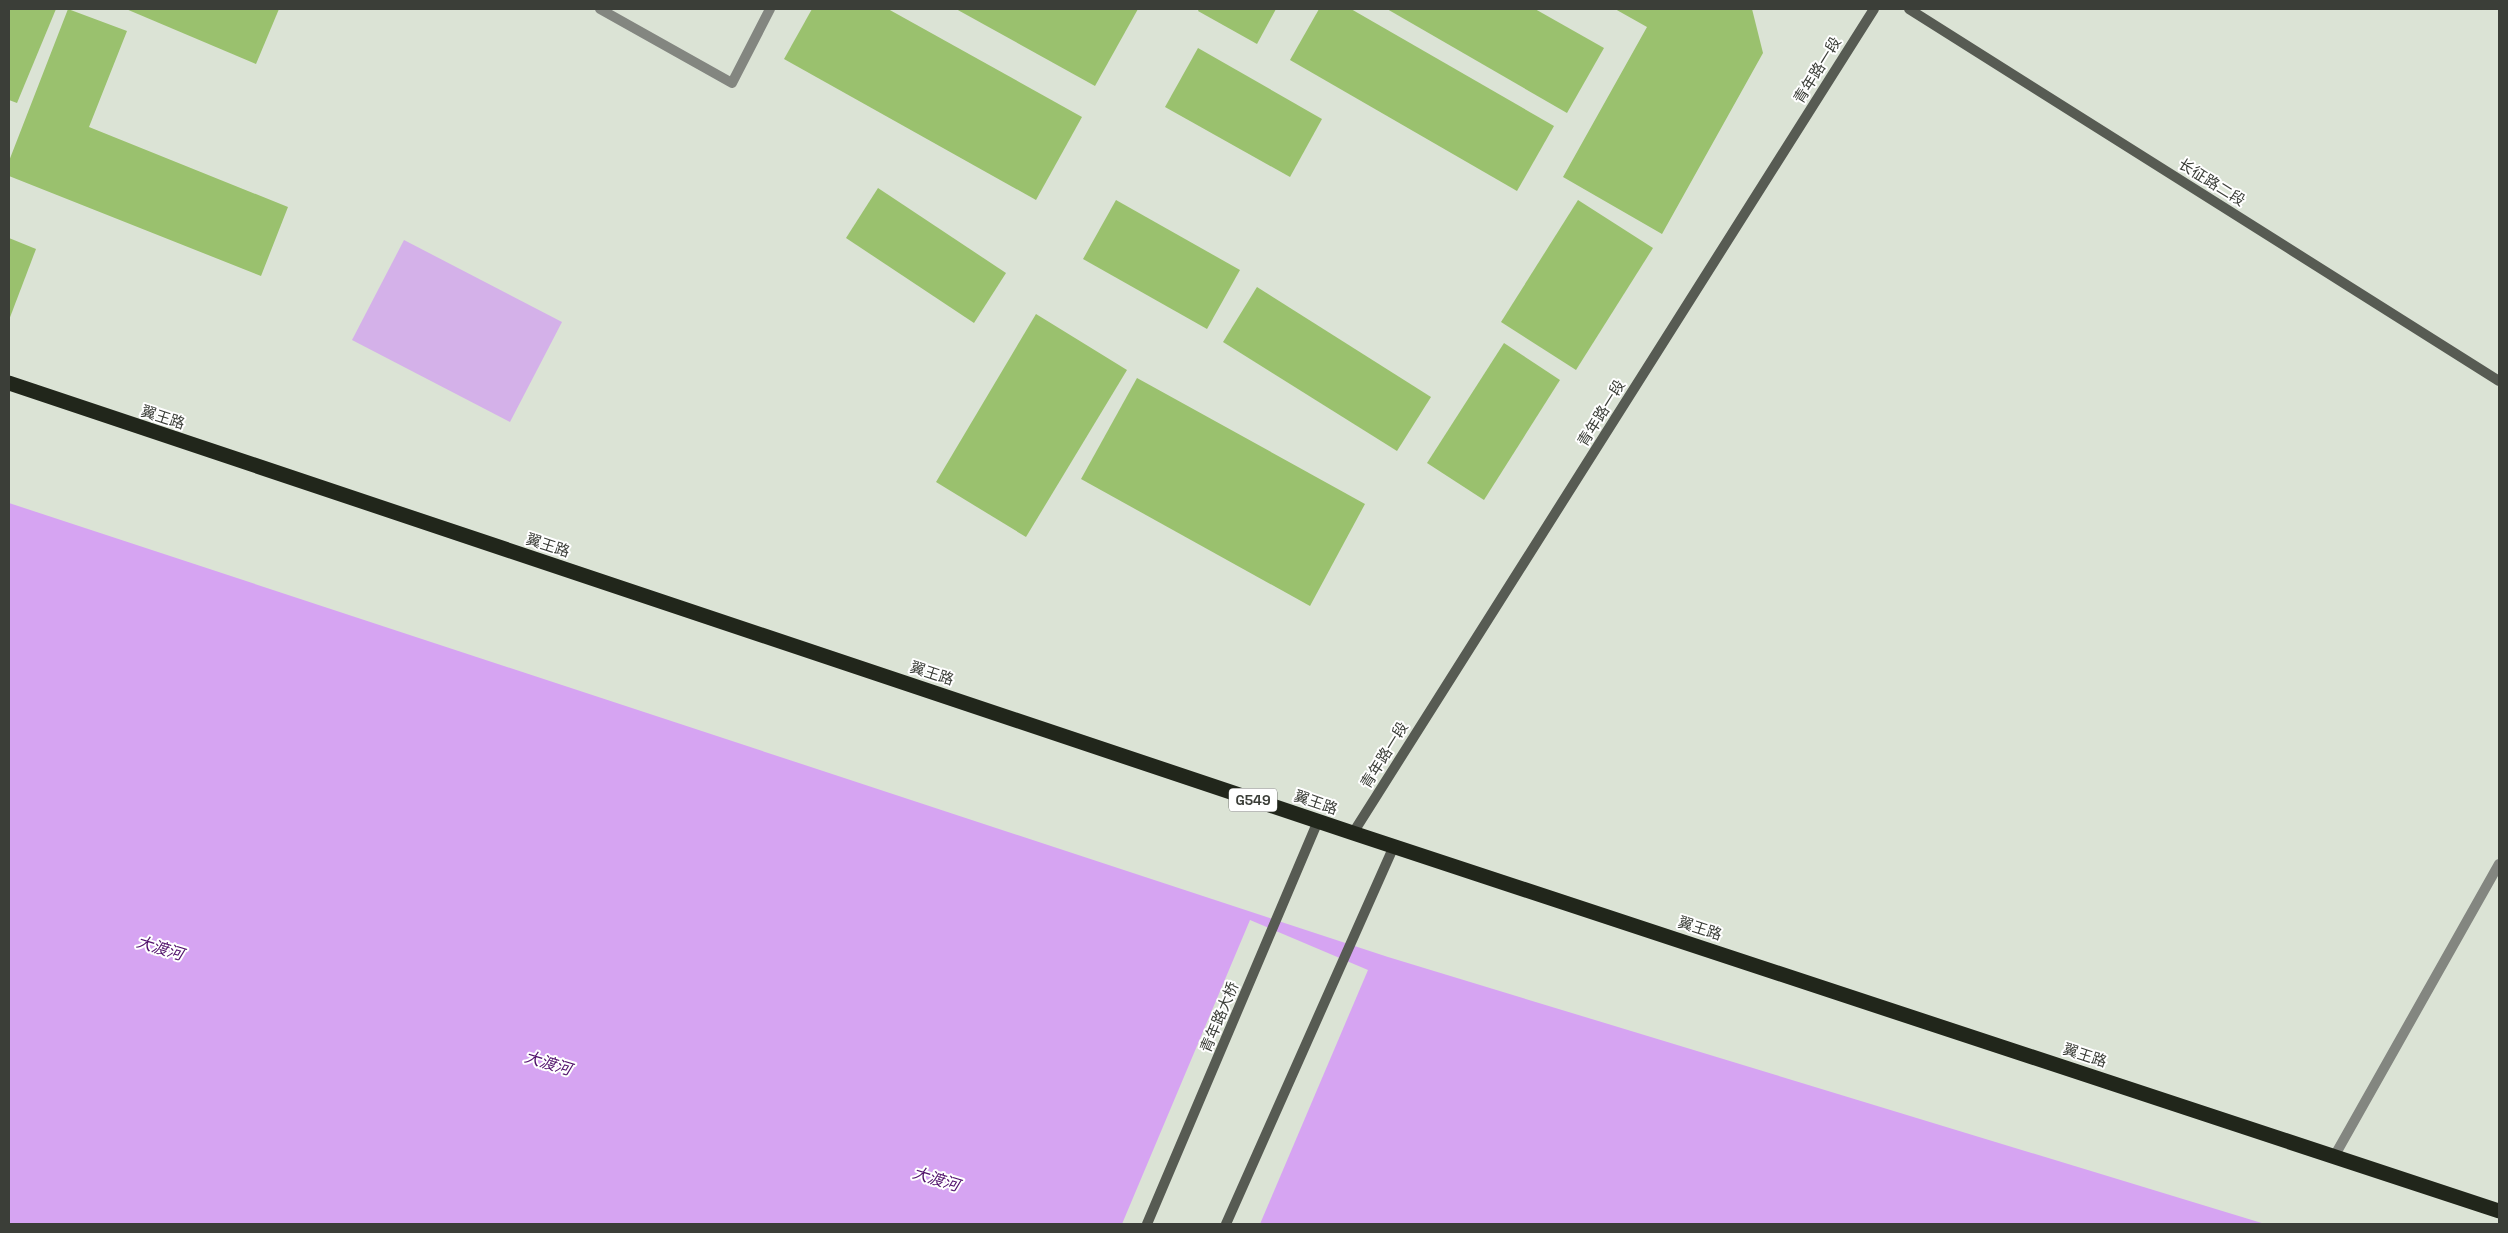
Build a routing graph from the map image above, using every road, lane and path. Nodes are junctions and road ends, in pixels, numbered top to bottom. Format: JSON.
{"nodes":[{"id":1,"x":600,"y":9,"type":"edge"},
{"id":2,"x":770,"y":9,"type":"edge"},
{"id":3,"x":1874,"y":9,"type":"edge"},
{"id":4,"x":1910,"y":9,"type":"edge"},
{"id":5,"x":2499,"y":381,"type":"edge"},
{"id":6,"x":9,"y":383,"type":"edge"},
{"id":7,"x":1318,"y":821,"type":"junction"},
{"id":8,"x":1353,"y":833,"type":"junction"},
{"id":9,"x":1394,"y":846,"type":"junction"},
{"id":10,"x":2499,"y":864,"type":"edge"},
{"id":11,"x":2335,"y":1155,"type":"junction"},
{"id":12,"x":2499,"y":1211,"type":"edge"},
{"id":13,"x":1148,"y":1224,"type":"edge"},
{"id":14,"x":1226,"y":1224,"type":"edge"}],
"edges":[{"from":1,"to":2,"type":"street"},
{"from":3,"to":8,"type":"street","name":"青年路一段"},
{"from":4,"to":5,"type":"street","name":"长征路二段"},
{"from":6,"to":7,"type":"highway","name":"翼王路","number":"G549"},
{"from":7,"to":8,"type":"highway","name":"翼王路","number":"G549"},
{"from":7,"to":13,"type":"street","name":"青年路大桥"},
{"from":8,"to":9,"type":"highway","name":"翼王路","number":"G549"},
{"from":9,"to":11,"type":"highway","name":"翼王路","number":"G549"},
{"from":9,"to":14,"type":"street"},
{"from":10,"to":11,"type":"street"},
{"from":11,"to":12,"type":"highway","name":"翼王路","number":"G549"}]}
